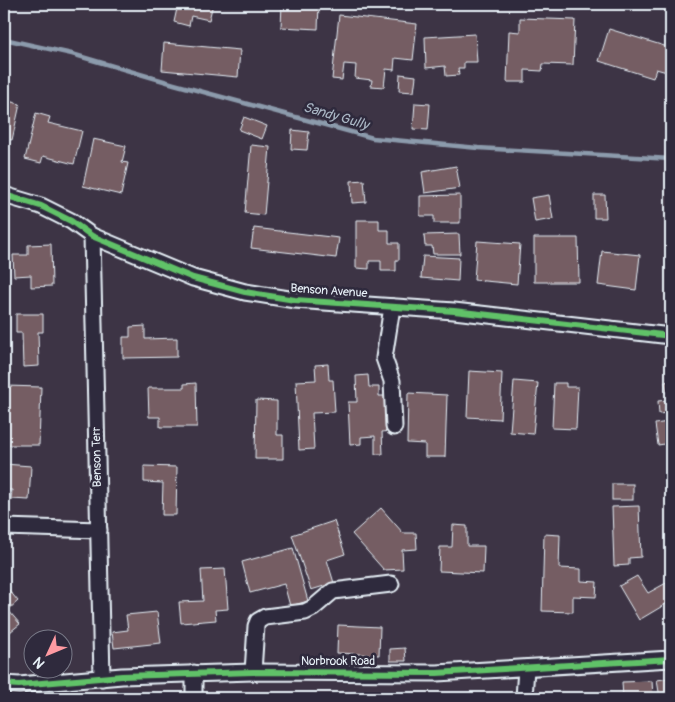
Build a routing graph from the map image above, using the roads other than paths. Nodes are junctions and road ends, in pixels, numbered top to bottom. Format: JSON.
{"nodes":[{"id":1,"x":4,"y":195,"type":"edge"},
{"id":2,"x":92,"y":236,"type":"junction"},
{"id":3,"x":392,"y":307,"type":"junction"},
{"id":4,"x":671,"y":336,"type":"edge"},
{"id":5,"x":394,"y":427,"type":"dead end"},
{"id":6,"x":4,"y":527,"type":"edge"},
{"id":7,"x":98,"y":530,"type":"junction"},
{"id":8,"x":391,"y":584,"type":"dead end"},
{"id":9,"x":671,"y":659,"type":"edge"},
{"id":10,"x":526,"y":668,"type":"junction"},
{"id":11,"x":253,"y":672,"type":"junction"},
{"id":12,"x":194,"y":673,"type":"junction"},
{"id":13,"x":102,"y":678,"type":"junction"},
{"id":14,"x":4,"y":684,"type":"edge"},
{"id":15,"x":194,"y":698,"type":"edge"},
{"id":16,"x":524,"y":698,"type":"edge"}],
"edges":[{"from":1,"to":2,"type":"street","name":"Benson Avenue"},
{"from":2,"to":3,"type":"street","name":"Benson Avenue"},
{"from":2,"to":7,"type":"street","name":"Benson Terr"},
{"from":3,"to":4,"type":"street","name":"Benson Avenue"},
{"from":3,"to":5,"type":"street"},
{"from":6,"to":7,"type":"street"},
{"from":7,"to":13,"type":"street","name":"Benson Terr"},
{"from":8,"to":11,"type":"street"},
{"from":9,"to":10,"type":"street","name":"Norbrook Road"},
{"from":10,"to":11,"type":"street","name":"Norbrook Road"},
{"from":10,"to":16,"type":"street"},
{"from":11,"to":12,"type":"street","name":"Norbrook Road"},
{"from":12,"to":13,"type":"street","name":"Norbrook Road"},
{"from":12,"to":15,"type":"street"},
{"from":13,"to":14,"type":"street","name":"Norbrook Road"}]}
